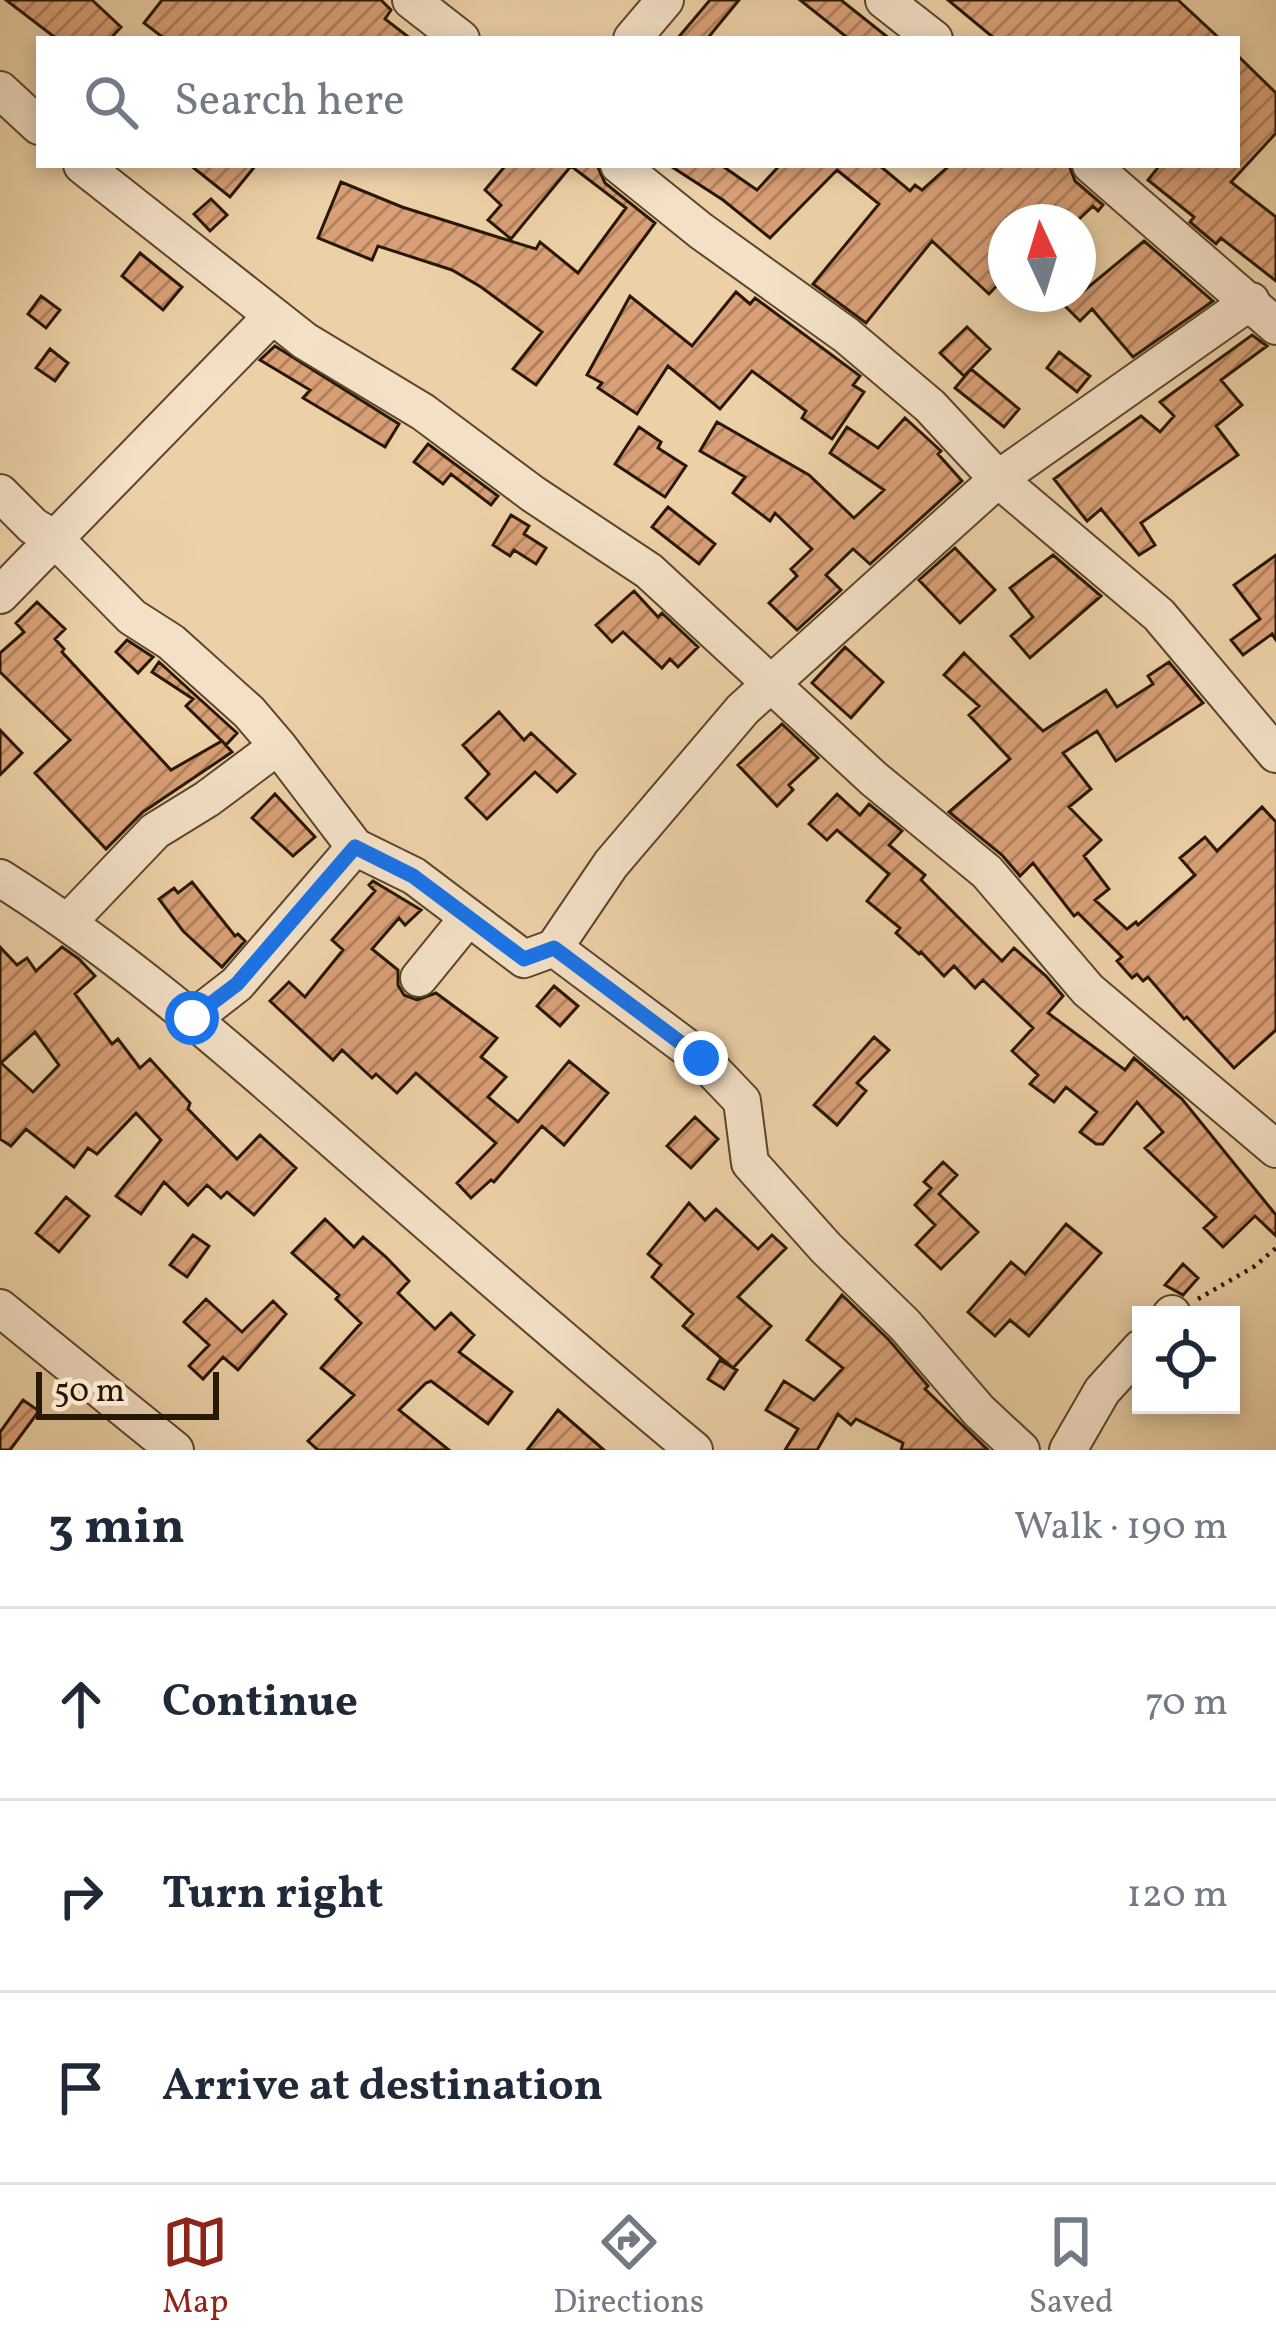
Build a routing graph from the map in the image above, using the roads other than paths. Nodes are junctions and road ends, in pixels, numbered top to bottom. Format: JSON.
{"nodes":[{"id":1,"x":411,"y":0,"type":"edge"},
{"id":2,"x":665,"y":0,"type":"edge"},
{"id":3,"x":884,"y":0,"type":"edge"},
{"id":4,"x":457,"y":36,"type":"edge"},
{"id":5,"x":635,"y":36,"type":"edge"},
{"id":6,"x":930,"y":36,"type":"edge"},
{"id":7,"x":0,"y":90,"type":"edge"},
{"id":8,"x":36,"y":123,"type":"edge"},
{"id":9,"x":86,"y":168,"type":"edge"},
{"id":10,"x":624,"y":168,"type":"edge"},
{"id":11,"x":1095,"y":168,"type":"edge"},
{"id":12,"x":1264,"y":313,"type":"edge"},
{"id":13,"x":272,"y":316,"type":"junction"},
{"id":14,"x":998,"y":478,"type":"junction"},
{"id":15,"x":0,"y":493,"type":"edge"},
{"id":16,"x":56,"y":540,"type":"junction"},
{"id":17,"x":0,"y":596,"type":"edge"},
{"id":18,"x":771,"y":685,"type":"junction"},
{"id":19,"x":278,"y":746,"type":"junction"},
{"id":20,"x":1276,"y":754,"type":"edge"},
{"id":21,"x":355,"y":847,"type":"junction"},
{"id":22,"x":0,"y":878,"type":"edge"},
{"id":23,"x":467,"y":919,"type":"junction"},
{"id":24,"x":69,"y":921,"type":"junction"},
{"id":25,"x":554,"y":948,"type":"junction"},
{"id":26,"x":419,"y":978,"type":"dead end"},
{"id":27,"x":192,"y":1018,"type":"junction"},
{"id":28,"x":1276,"y":1149,"type":"edge"},
{"id":29,"x":0,"y":1308,"type":"edge"},
{"id":30,"x":1132,"y":1358,"type":"edge"},
{"id":31,"x":176,"y":1450,"type":"edge"},
{"id":32,"x":694,"y":1450,"type":"edge"},
{"id":33,"x":1021,"y":1450,"type":"edge"},
{"id":34,"x":1068,"y":1450,"type":"edge"}],
"edges":[{"from":1,"to":4,"type":"street"},
{"from":2,"to":5,"type":"street"},
{"from":3,"to":6,"type":"street"},
{"from":7,"to":8,"type":"street"},
{"from":9,"to":13,"type":"street"},
{"from":10,"to":14,"type":"street"},
{"from":11,"to":12,"type":"street"},
{"from":12,"to":14,"type":"street"},
{"from":13,"to":16,"type":"street"},
{"from":13,"to":18,"type":"street"},
{"from":14,"to":18,"type":"street"},
{"from":14,"to":20,"type":"street"},
{"from":15,"to":16,"type":"street"},
{"from":16,"to":17,"type":"street"},
{"from":16,"to":19,"type":"street"},
{"from":18,"to":25,"type":"street"},
{"from":18,"to":28,"type":"street"},
{"from":19,"to":21,"type":"street"},
{"from":19,"to":24,"type":"street"},
{"from":21,"to":23,"type":"street"},
{"from":21,"to":27,"type":"street"},
{"from":22,"to":24,"type":"street"},
{"from":23,"to":25,"type":"street"},
{"from":23,"to":26,"type":"street"},
{"from":24,"to":27,"type":"street"},
{"from":25,"to":33,"type":"street"},
{"from":27,"to":32,"type":"street"},
{"from":29,"to":31,"type":"street"},
{"from":30,"to":34,"type":"street"}]}
